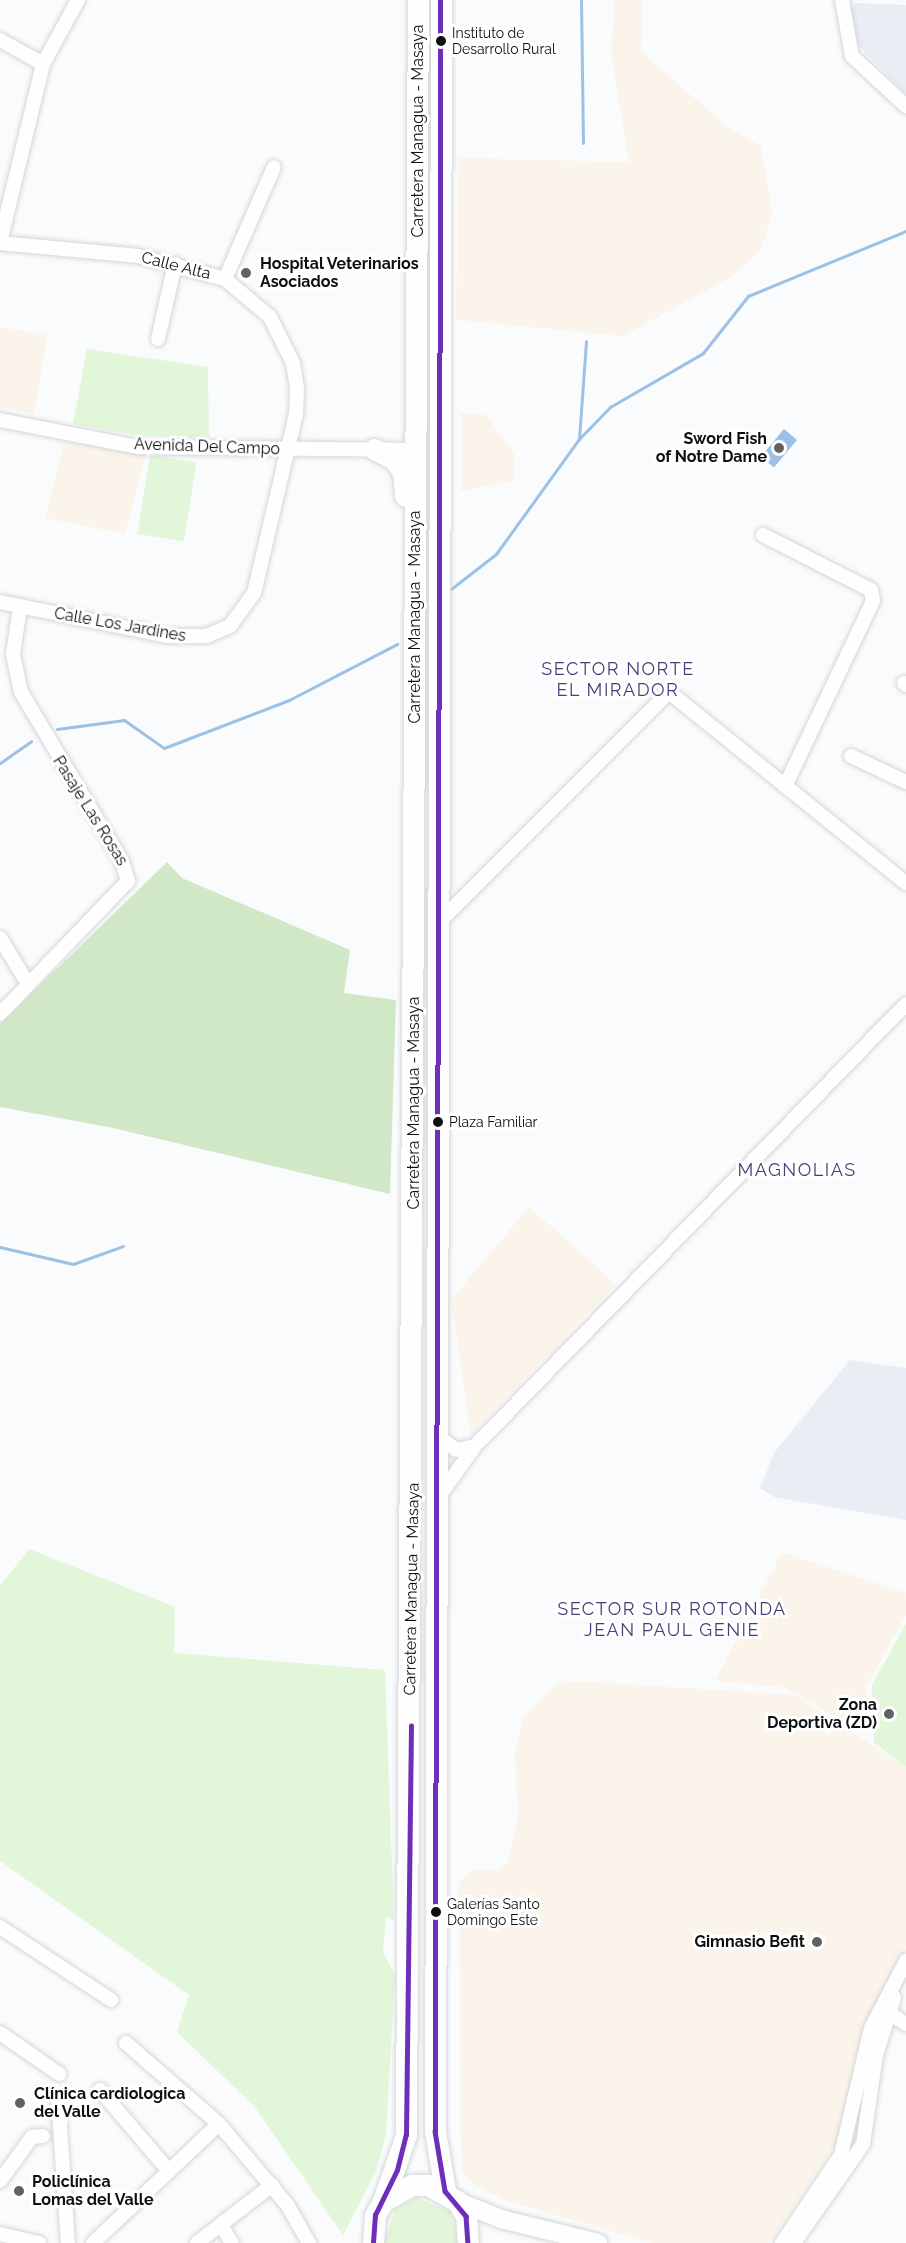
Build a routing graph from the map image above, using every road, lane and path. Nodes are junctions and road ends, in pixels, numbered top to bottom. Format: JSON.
{"nodes":[{"id":1,"x":78,"y":0,"type":"edge"},
{"id":2,"x":418,"y":0,"type":"edge"},
{"id":3,"x":432,"y":0,"type":"edge"},
{"id":4,"x":441,"y":0,"type":"edge"},
{"id":5,"x":842,"y":0,"type":"edge"},
{"id":6,"x":0,"y":40,"type":"edge"},
{"id":7,"x":419,"y":55,"type":"junction"},
{"id":8,"x":43,"y":64,"type":"junction"},
{"id":9,"x":906,"y":106,"type":"edge"},
{"id":10,"x":274,"y":167,"type":"dead end"},
{"id":11,"x":0,"y":242,"type":"edge"},
{"id":12,"x":174,"y":264,"type":"junction"},
{"id":13,"x":225,"y":279,"type":"junction"},
{"id":14,"x":158,"y":339,"type":"dead end"},
{"id":15,"x":441,"y":350,"type":"junction"},
{"id":16,"x":416,"y":405,"type":"junction"},
{"id":17,"x":0,"y":420,"type":"edge"},
{"id":18,"x":381,"y":449,"type":"junction"},
{"id":19,"x":288,"y":450,"type":"junction"},
{"id":20,"x":416,"y":450,"type":"junction"},
{"id":21,"x":416,"y":531,"type":"junction"},
{"id":22,"x":763,"y":535,"type":"dead end"},
{"id":23,"x":441,"y":559,"type":"junction"},
{"id":24,"x":0,"y":602,"type":"edge"},
{"id":25,"x":20,"y":607,"type":"junction"},
{"id":26,"x":851,"y":756,"type":"dead end"},
{"id":27,"x":906,"y":782,"type":"edge"},
{"id":28,"x":785,"y":786,"type":"junction"},
{"id":29,"x":906,"y":883,"type":"edge"},
{"id":30,"x":440,"y":921,"type":"junction"},
{"id":31,"x":0,"y":938,"type":"edge"},
{"id":32,"x":27,"y":982,"type":"junction"},
{"id":33,"x":906,"y":1004,"type":"edge"},
{"id":34,"x":0,"y":1014,"type":"edge"},
{"id":35,"x":439,"y":1437,"type":"junction"},
{"id":36,"x":475,"y":1446,"type":"junction"},
{"id":37,"x":438,"y":1499,"type":"junction"},
{"id":38,"x":0,"y":1927,"type":"edge"},
{"id":39,"x":906,"y":1961,"type":"edge"},
{"id":40,"x":906,"y":1978,"type":"edge"},
{"id":41,"x":111,"y":2000,"type":"dead end"},
{"id":42,"x":888,"y":2012,"type":"junction"},
{"id":43,"x":906,"y":2024,"type":"edge"},
{"id":44,"x":0,"y":2033,"type":"edge"},
{"id":45,"x":126,"y":2043,"type":"dead end"},
{"id":46,"x":59,"y":2074,"type":"dead end"},
{"id":47,"x":100,"y":2090,"type":"dead end"},
{"id":48,"x":58,"y":2097,"type":"dead end"},
{"id":49,"x":219,"y":2124,"type":"junction"},
{"id":50,"x":43,"y":2136,"type":"dead end"},
{"id":51,"x":169,"y":2171,"type":"junction"},
{"id":52,"x":0,"y":2181,"type":"edge"},
{"id":53,"x":272,"y":2185,"type":"junction"},
{"id":54,"x":451,"y":2196,"type":"junction"},
{"id":55,"x":383,"y":2201,"type":"junction"},
{"id":56,"x":221,"y":2225,"type":"junction"},
{"id":57,"x":0,"y":2234,"type":"edge"},
{"id":58,"x":39,"y":2243,"type":"edge"},
{"id":59,"x":68,"y":2243,"type":"edge"},
{"id":60,"x":93,"y":2243,"type":"edge"},
{"id":61,"x":197,"y":2243,"type":"edge"},
{"id":62,"x":232,"y":2243,"type":"edge"},
{"id":63,"x":309,"y":2243,"type":"edge"},
{"id":64,"x":373,"y":2243,"type":"edge"},
{"id":65,"x":468,"y":2243,"type":"edge"},
{"id":66,"x":598,"y":2243,"type":"edge"},
{"id":67,"x":782,"y":2243,"type":"edge"},
{"id":68,"x":794,"y":2243,"type":"edge"}],
"edges":[{"from":1,"to":8,"type":"street"},
{"from":2,"to":7,"type":"highway","name":"Carretera Managua - Masaya"},
{"from":3,"to":7,"type":"highway"},
{"from":4,"to":15,"type":"highway","name":"Carretera Managua - Masaya"},
{"from":5,"to":9,"type":"street"},
{"from":6,"to":8,"type":"street"},
{"from":7,"to":16,"type":"highway","name":"Carretera Managua - Masaya"},
{"from":8,"to":11,"type":"street"},
{"from":10,"to":13,"type":"street"},
{"from":11,"to":12,"type":"street","name":"Calle Alta"},
{"from":12,"to":13,"type":"street","name":"Calle Alta"},
{"from":12,"to":14,"type":"street"},
{"from":13,"to":19,"type":"street","name":"Calle Alta"},
{"from":15,"to":20,"type":"highway"},
{"from":15,"to":23,"type":"highway","name":"Carretera Managua - Masaya"},
{"from":16,"to":18,"type":"highway"},
{"from":16,"to":20,"type":"highway","name":"Carretera Managua - Masaya"},
{"from":17,"to":19,"type":"street","name":"Avenida Del Campo"},
{"from":18,"to":19,"type":"street","name":"Avenida Del Campo"},
{"from":18,"to":20,"type":"street","name":"Avenida Del Campo"},
{"from":18,"to":21,"type":"highway"},
{"from":19,"to":25,"type":"street","name":"Calle Los Jardines"},
{"from":20,"to":21,"type":"highway","name":"Carretera Managua - Masaya"},
{"from":20,"to":23,"type":"highway"},
{"from":21,"to":55,"type":"highway","name":"Carretera Managua - Masaya"},
{"from":22,"to":28,"type":"street"},
{"from":23,"to":30,"type":"highway","name":"Carretera Managua - Masaya"},
{"from":24,"to":25,"type":"street","name":"Calle Los Jardines"},
{"from":25,"to":32,"type":"street","name":"Pasaje Las Rosas"},
{"from":26,"to":27,"type":"street"},
{"from":28,"to":29,"type":"street"},
{"from":28,"to":30,"type":"street"},
{"from":30,"to":35,"type":"highway","name":"Carretera Managua - Masaya"},
{"from":31,"to":32,"type":"street"},
{"from":32,"to":34,"type":"street"},
{"from":33,"to":36,"type":"street"},
{"from":35,"to":36,"type":"street"},
{"from":35,"to":37,"type":"highway","name":"Carretera Managua - Masaya"},
{"from":36,"to":37,"type":"street"},
{"from":37,"to":54,"type":"highway","name":"Carretera Managua - Masaya"},
{"from":38,"to":41,"type":"street"},
{"from":39,"to":67,"type":"street"},
{"from":40,"to":42,"type":"street"},
{"from":42,"to":43,"type":"street"},
{"from":42,"to":68,"type":"street"},
{"from":44,"to":46,"type":"street"},
{"from":45,"to":49,"type":"street"},
{"from":47,"to":51,"type":"street"},
{"from":48,"to":59,"type":"street"},
{"from":49,"to":51,"type":"street"},
{"from":49,"to":53,"type":"street"},
{"from":50,"to":52,"type":"street"},
{"from":51,"to":60,"type":"street"},
{"from":53,"to":56,"type":"street"},
{"from":53,"to":63,"type":"street"},
{"from":54,"to":55,"type":"highway"},
{"from":54,"to":65,"type":"highway","name":"Carretera Managua - Masaya"},
{"from":54,"to":66,"type":"main road"},
{"from":55,"to":64,"type":"highway","name":"Carretera Managua - Masaya"},
{"from":56,"to":61,"type":"street"},
{"from":56,"to":62,"type":"street"},
{"from":57,"to":58,"type":"street"}]}
